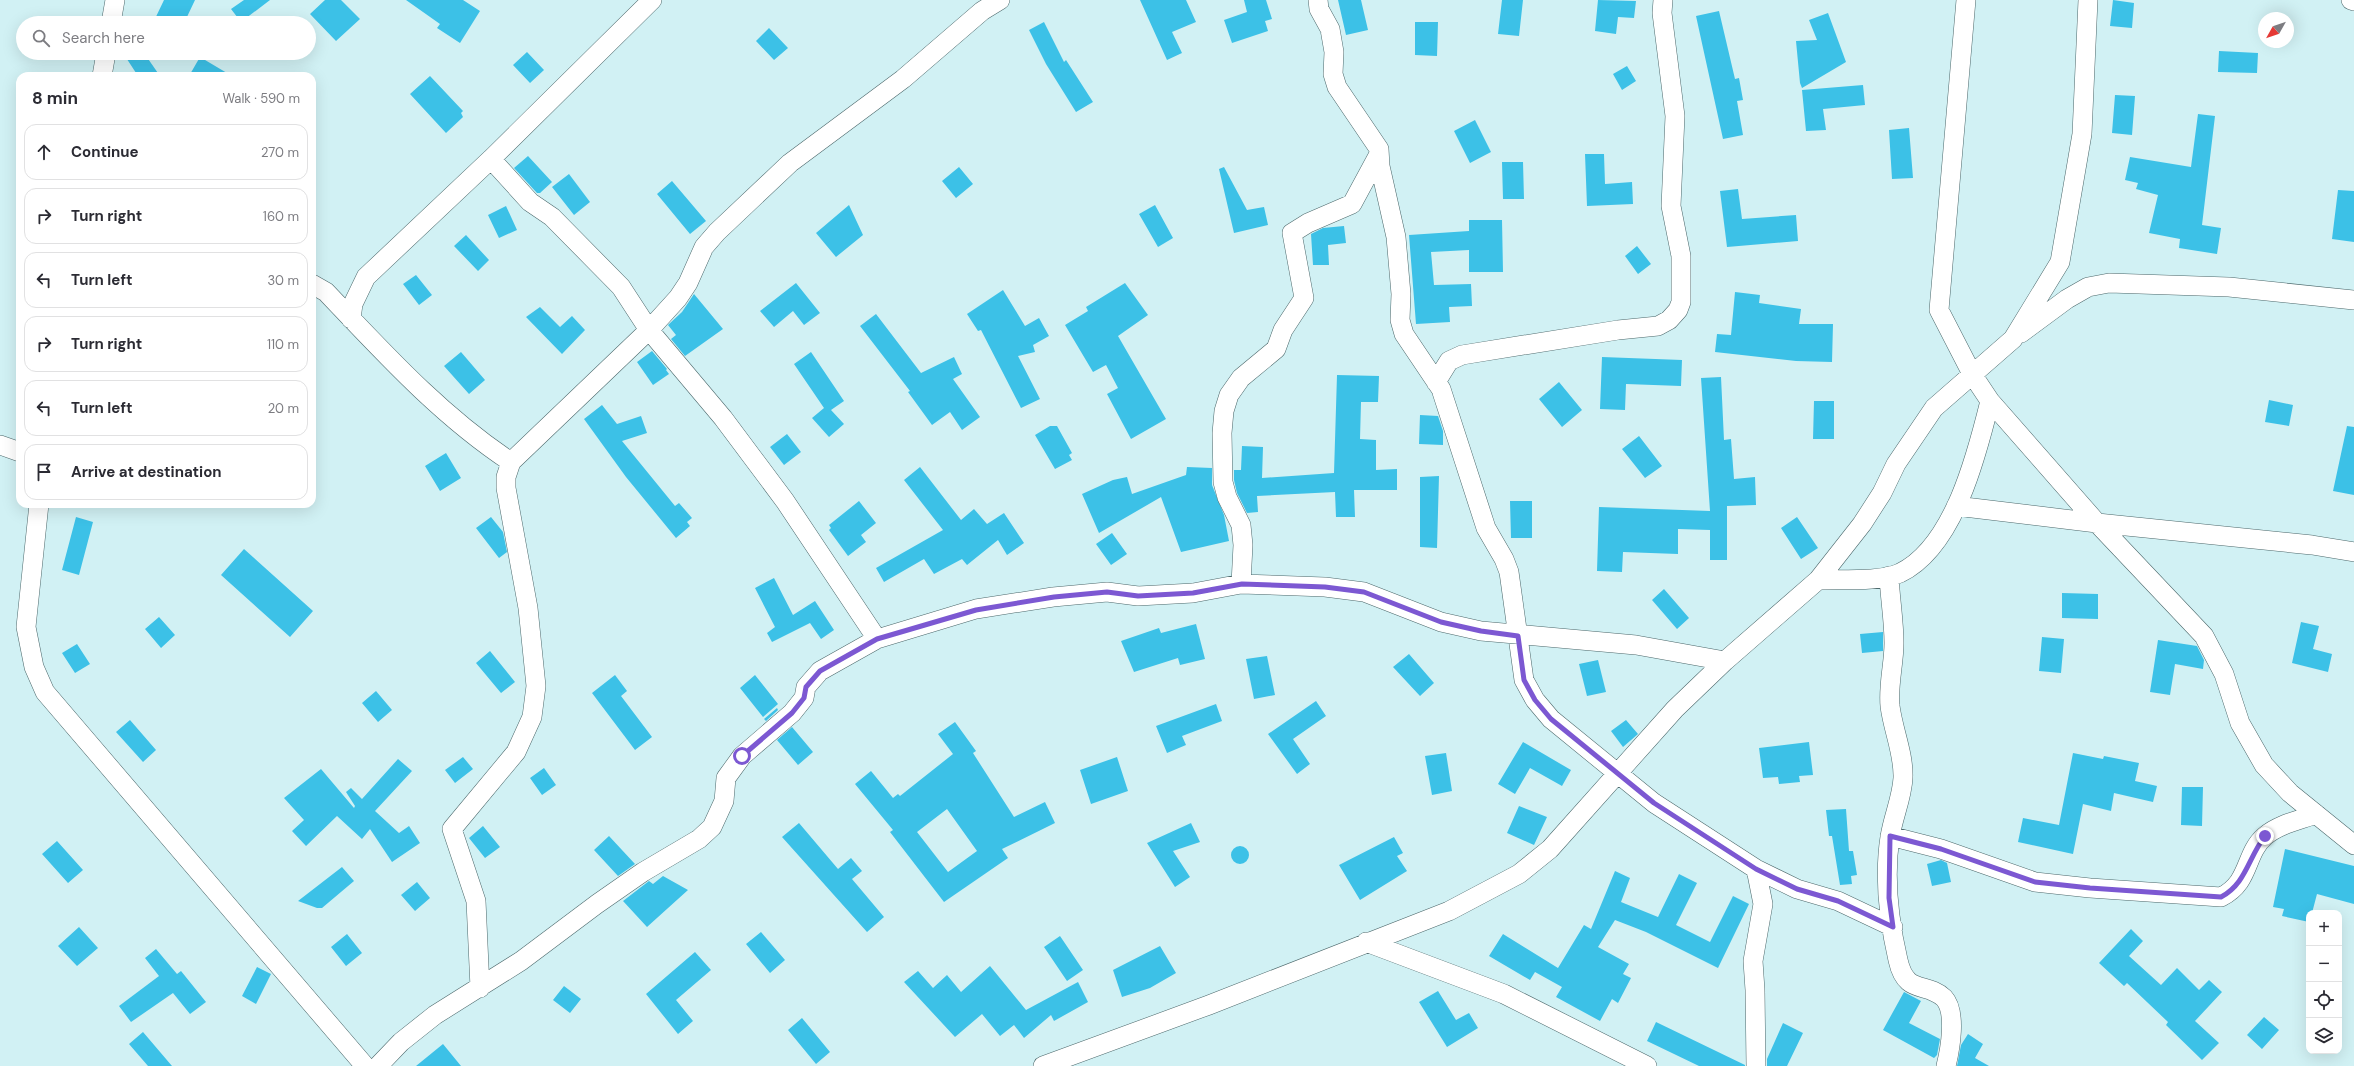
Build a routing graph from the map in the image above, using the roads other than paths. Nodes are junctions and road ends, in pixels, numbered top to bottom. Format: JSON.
{"nodes":[{"id":1,"x":115,"y":0,"type":"edge"},
{"id":2,"x":652,"y":0,"type":"edge"},
{"id":3,"x":1000,"y":0,"type":"edge"},
{"id":4,"x":1318,"y":0,"type":"edge"},
{"id":5,"x":1663,"y":0,"type":"edge"},
{"id":6,"x":1966,"y":0,"type":"edge"},
{"id":7,"x":2088,"y":0,"type":"edge"},
{"id":8,"x":2351,"y":0,"type":"edge"},
{"id":9,"x":2354,"y":1,"type":"edge"},
{"id":10,"x":112,"y":16,"type":"edge"},
{"id":11,"x":105,"y":60,"type":"edge"},
{"id":12,"x":103,"y":72,"type":"edge"},
{"id":13,"x":1380,"y":154,"type":"junction"},
{"id":14,"x":491,"y":159,"type":"junction"},
{"id":15,"x":316,"y":286,"type":"edge"},
{"id":16,"x":2354,"y":300,"type":"edge"},
{"id":17,"x":351,"y":319,"type":"junction"},
{"id":18,"x":649,"y":330,"type":"junction"},
{"id":19,"x":2013,"y":339,"type":"junction"},
{"id":20,"x":1972,"y":374,"type":"junction"},
{"id":21,"x":1436,"y":382,"type":"junction"},
{"id":22,"x":1990,"y":401,"type":"junction"},
{"id":23,"x":0,"y":445,"type":"edge"},
{"id":24,"x":16,"y":451,"type":"edge"},
{"id":25,"x":511,"y":462,"type":"junction"},
{"id":26,"x":1956,"y":506,"type":"junction"},
{"id":27,"x":39,"y":508,"type":"edge"},
{"id":28,"x":2097,"y":523,"type":"junction"},
{"id":29,"x":2354,"y":552,"type":"edge"},
{"id":30,"x":1889,"y":576,"type":"junction"},
{"id":31,"x":1818,"y":580,"type":"junction"},
{"id":32,"x":1242,"y":584,"type":"junction"},
{"id":33,"x":1518,"y":636,"type":"junction"},
{"id":34,"x":877,"y":639,"type":"junction"},
{"id":35,"x":1725,"y":660,"type":"junction"},
{"id":36,"x":1619,"y":772,"type":"junction"},
{"id":37,"x":2316,"y":814,"type":"junction"},
{"id":38,"x":1890,"y":836,"type":"junction"},
{"id":39,"x":2354,"y":845,"type":"edge"},
{"id":40,"x":1756,"y":869,"type":"junction"},
{"id":41,"x":1893,"y":927,"type":"junction"},
{"id":42,"x":1366,"y":942,"type":"junction"},
{"id":43,"x":480,"y":988,"type":"junction"},
{"id":44,"x":364,"y":1066,"type":"edge"},
{"id":45,"x":378,"y":1066,"type":"edge"},
{"id":46,"x":1043,"y":1066,"type":"edge"},
{"id":47,"x":1648,"y":1066,"type":"edge"},
{"id":48,"x":1756,"y":1066,"type":"edge"},
{"id":49,"x":1946,"y":1066,"type":"edge"}],
"edges":[{"from":1,"to":10,"type":"street"},
{"from":2,"to":14,"type":"street"},
{"from":3,"to":18,"type":"street"},
{"from":4,"to":13,"type":"street"},
{"from":5,"to":21,"type":"street"},
{"from":6,"to":20,"type":"street"},
{"from":7,"to":19,"type":"street"},
{"from":8,"to":9,"type":"street"},
{"from":11,"to":12,"type":"street"},
{"from":13,"to":21,"type":"street"},
{"from":13,"to":32,"type":"street"},
{"from":14,"to":17,"type":"street"},
{"from":14,"to":18,"type":"street"},
{"from":15,"to":17,"type":"street"},
{"from":16,"to":19,"type":"street"},
{"from":17,"to":25,"type":"street"},
{"from":18,"to":25,"type":"street"},
{"from":18,"to":34,"type":"street"},
{"from":19,"to":20,"type":"street"},
{"from":20,"to":22,"type":"street"},
{"from":20,"to":31,"type":"street"},
{"from":21,"to":33,"type":"street"},
{"from":22,"to":26,"type":"street"},
{"from":22,"to":28,"type":"street"},
{"from":23,"to":24,"type":"street"},
{"from":25,"to":43,"type":"street"},
{"from":26,"to":28,"type":"street"},
{"from":26,"to":30,"type":"street"},
{"from":27,"to":44,"type":"street"},
{"from":28,"to":29,"type":"street"},
{"from":28,"to":37,"type":"street"},
{"from":30,"to":31,"type":"street"},
{"from":30,"to":38,"type":"street"},
{"from":31,"to":35,"type":"street"},
{"from":32,"to":33,"type":"street"},
{"from":32,"to":34,"type":"street"},
{"from":33,"to":35,"type":"street"},
{"from":33,"to":36,"type":"street"},
{"from":34,"to":43,"type":"street"},
{"from":35,"to":36,"type":"street"},
{"from":36,"to":40,"type":"street"},
{"from":36,"to":42,"type":"street"},
{"from":37,"to":38,"type":"street"},
{"from":37,"to":39,"type":"street"},
{"from":38,"to":41,"type":"street"},
{"from":40,"to":41,"type":"street"},
{"from":40,"to":48,"type":"street"},
{"from":41,"to":49,"type":"street"},
{"from":42,"to":46,"type":"street"},
{"from":42,"to":47,"type":"street"},
{"from":43,"to":45,"type":"street"}]}
